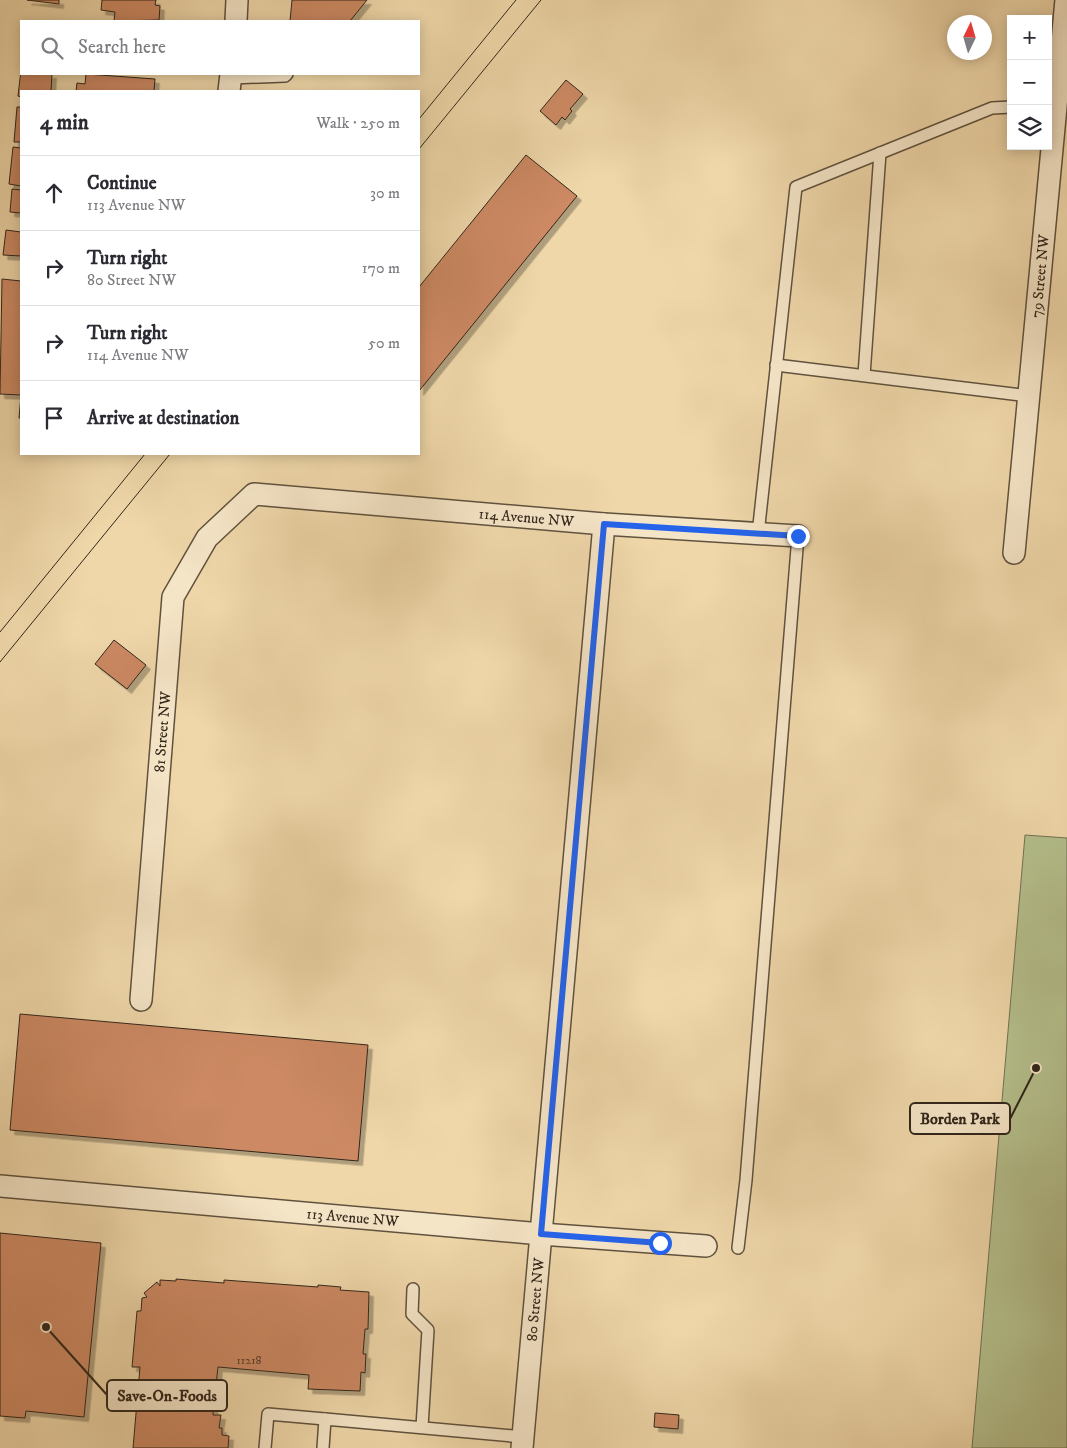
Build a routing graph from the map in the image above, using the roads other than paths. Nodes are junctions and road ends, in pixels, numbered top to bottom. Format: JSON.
{"nodes":[{"id":1,"x":238,"y":0,"type":"edge"},
{"id":2,"x":1066,"y":0,"type":"edge"},
{"id":3,"x":236,"y":20,"type":"edge"},
{"id":4,"x":286,"y":75,"type":"edge"},
{"id":5,"x":230,"y":81,"type":"edge"},
{"id":6,"x":1007,"y":107,"type":"edge"},
{"id":7,"x":1057,"y":107,"type":"edge"},
{"id":8,"x":880,"y":153,"type":"junction"},
{"id":9,"x":776,"y":364,"type":"junction"},
{"id":10,"x":864,"y":375,"type":"junction"},
{"id":11,"x":1029,"y":396,"type":"junction"},
{"id":12,"x":254,"y":494,"type":"joint"},
{"id":13,"x":604,"y":524,"type":"junction"},
{"id":14,"x":758,"y":534,"type":"junction"},
{"id":15,"x":798,"y":536,"type":"joint"},
{"id":16,"x":1014,"y":553,"type":"dead end"},
{"id":17,"x":141,"y":1000,"type":"dead end"},
{"id":18,"x":0,"y":1186,"type":"edge"},
{"id":19,"x":541,"y":1234,"type":"junction"},
{"id":20,"x":706,"y":1246,"type":"dead end"},
{"id":21,"x":738,"y":1248,"type":"dead end"},
{"id":22,"x":413,"y":1289,"type":"dead end"},
{"id":23,"x":326,"y":1419,"type":"junction"},
{"id":24,"x":422,"y":1427,"type":"junction"},
{"id":25,"x":523,"y":1443,"type":"edge"},
{"id":26,"x":265,"y":1448,"type":"edge"},
{"id":27,"x":323,"y":1448,"type":"edge"}],
"edges":[{"from":1,"to":3,"type":"street"},
{"from":2,"to":7,"type":"street","name":"79 Street NW"},
{"from":4,"to":5,"type":"lane"},
{"from":6,"to":8,"type":"lane"},
{"from":7,"to":11,"type":"street","name":"79 Street NW"},
{"from":8,"to":9,"type":"lane"},
{"from":8,"to":10,"type":"lane"},
{"from":9,"to":10,"type":"lane"},
{"from":9,"to":14,"type":"lane"},
{"from":10,"to":11,"type":"lane"},
{"from":11,"to":16,"type":"street","name":"79 Street NW"},
{"from":12,"to":13,"type":"street","name":"114 Avenue NW"},
{"from":12,"to":17,"type":"street","name":"81 Street NW"},
{"from":13,"to":14,"type":"street","name":"114 Avenue NW"},
{"from":13,"to":19,"type":"street","name":"80 Street NW"},
{"from":14,"to":15,"type":"street","name":"114 Avenue NW"},
{"from":15,"to":21,"type":"lane"},
{"from":18,"to":19,"type":"street","name":"113 Avenue NW"},
{"from":19,"to":20,"type":"street","name":"113 Avenue NW"},
{"from":19,"to":25,"type":"street","name":"80 Street NW"},
{"from":22,"to":24,"type":"lane"},
{"from":23,"to":24,"type":"lane"},
{"from":23,"to":26,"type":"lane"},
{"from":23,"to":27,"type":"lane"},
{"from":24,"to":25,"type":"lane"}]}
